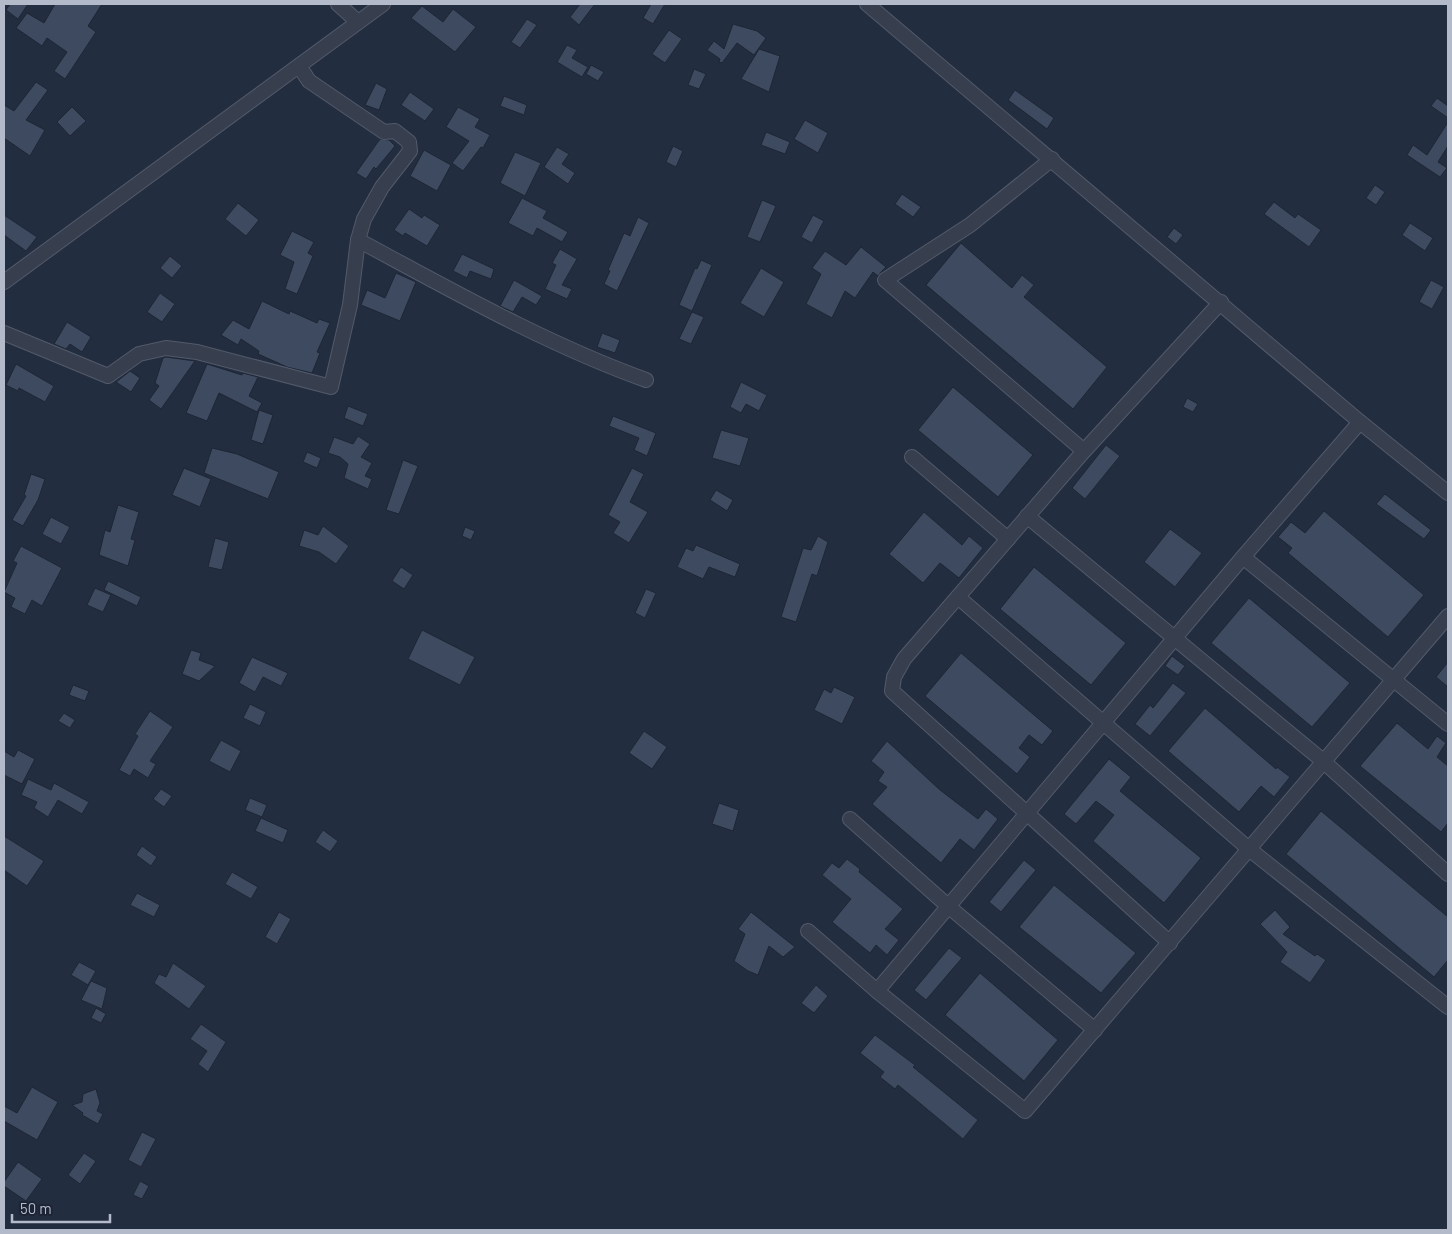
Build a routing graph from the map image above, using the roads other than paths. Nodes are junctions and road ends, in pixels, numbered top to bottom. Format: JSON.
{"nodes":[{"id":1,"x":338,"y":4,"type":"edge"},
{"id":2,"x":383,"y":4,"type":"edge"},
{"id":3,"x":866,"y":4,"type":"edge"},
{"id":4,"x":358,"y":22,"type":"junction"},
{"id":5,"x":299,"y":66,"type":"junction"},
{"id":6,"x":1052,"y":159,"type":"junction"},
{"id":7,"x":358,"y":240,"type":"junction"},
{"id":8,"x":4,"y":282,"type":"edge"},
{"id":9,"x":1220,"y":302,"type":"junction"},
{"id":10,"x":4,"y":333,"type":"edge"},
{"id":11,"x":646,"y":380,"type":"dead end"},
{"id":12,"x":1360,"y":422,"type":"junction"},
{"id":13,"x":1084,"y":451,"type":"junction"},
{"id":14,"x":912,"y":457,"type":"dead end"},
{"id":15,"x":1448,"y":493,"type":"edge"},
{"id":16,"x":1027,"y":516,"type":"junction"},
{"id":17,"x":1008,"y":539,"type":"junction"},
{"id":18,"x":1243,"y":557,"type":"junction"},
{"id":19,"x":958,"y":598,"type":"junction"},
{"id":20,"x":1448,"y":616,"type":"edge"},
{"id":21,"x":1175,"y":638,"type":"junction"},
{"id":22,"x":1393,"y":678,"type":"junction"},
{"id":23,"x":1103,"y":723,"type":"junction"},
{"id":24,"x":1448,"y":724,"type":"edge"},
{"id":25,"x":1324,"y":761,"type":"junction"},
{"id":26,"x":1026,"y":813,"type":"junction"},
{"id":27,"x":850,"y":819,"type":"dead end"},
{"id":28,"x":1249,"y":850,"type":"junction"},
{"id":29,"x":1448,"y":874,"type":"edge"},
{"id":30,"x":948,"y":906,"type":"junction"},
{"id":31,"x":808,"y":931,"type":"dead end"},
{"id":32,"x":1170,"y":943,"type":"junction"},
{"id":33,"x":877,"y":991,"type":"junction"},
{"id":34,"x":1448,"y":1007,"type":"edge"},
{"id":35,"x":1095,"y":1030,"type":"junction"}],
"edges":[{"from":1,"to":4,"type":"street"},
{"from":2,"to":4,"type":"street"},
{"from":3,"to":6,"type":"street"},
{"from":4,"to":5,"type":"street"},
{"from":5,"to":7,"type":"street"},
{"from":5,"to":8,"type":"street"},
{"from":6,"to":9,"type":"street"},
{"from":6,"to":13,"type":"street"},
{"from":7,"to":10,"type":"street"},
{"from":7,"to":11,"type":"street"},
{"from":9,"to":12,"type":"street"},
{"from":9,"to":13,"type":"street"},
{"from":12,"to":15,"type":"street"},
{"from":12,"to":18,"type":"street"},
{"from":13,"to":16,"type":"street"},
{"from":14,"to":17,"type":"street"},
{"from":16,"to":17,"type":"street"},
{"from":16,"to":21,"type":"street"},
{"from":17,"to":19,"type":"street"},
{"from":18,"to":21,"type":"street"},
{"from":18,"to":22,"type":"street"},
{"from":19,"to":23,"type":"street"},
{"from":19,"to":26,"type":"street"},
{"from":20,"to":22,"type":"street"},
{"from":21,"to":23,"type":"street"},
{"from":21,"to":25,"type":"street"},
{"from":22,"to":24,"type":"street"},
{"from":22,"to":25,"type":"street"},
{"from":23,"to":26,"type":"street"},
{"from":23,"to":28,"type":"street"},
{"from":25,"to":28,"type":"street"},
{"from":25,"to":29,"type":"street"},
{"from":26,"to":30,"type":"street"},
{"from":26,"to":32,"type":"street"},
{"from":27,"to":30,"type":"street"},
{"from":28,"to":32,"type":"street"},
{"from":28,"to":34,"type":"street"},
{"from":30,"to":33,"type":"street"},
{"from":30,"to":35,"type":"street"},
{"from":31,"to":33,"type":"street"},
{"from":32,"to":35,"type":"street"},
{"from":33,"to":35,"type":"street"}]}
